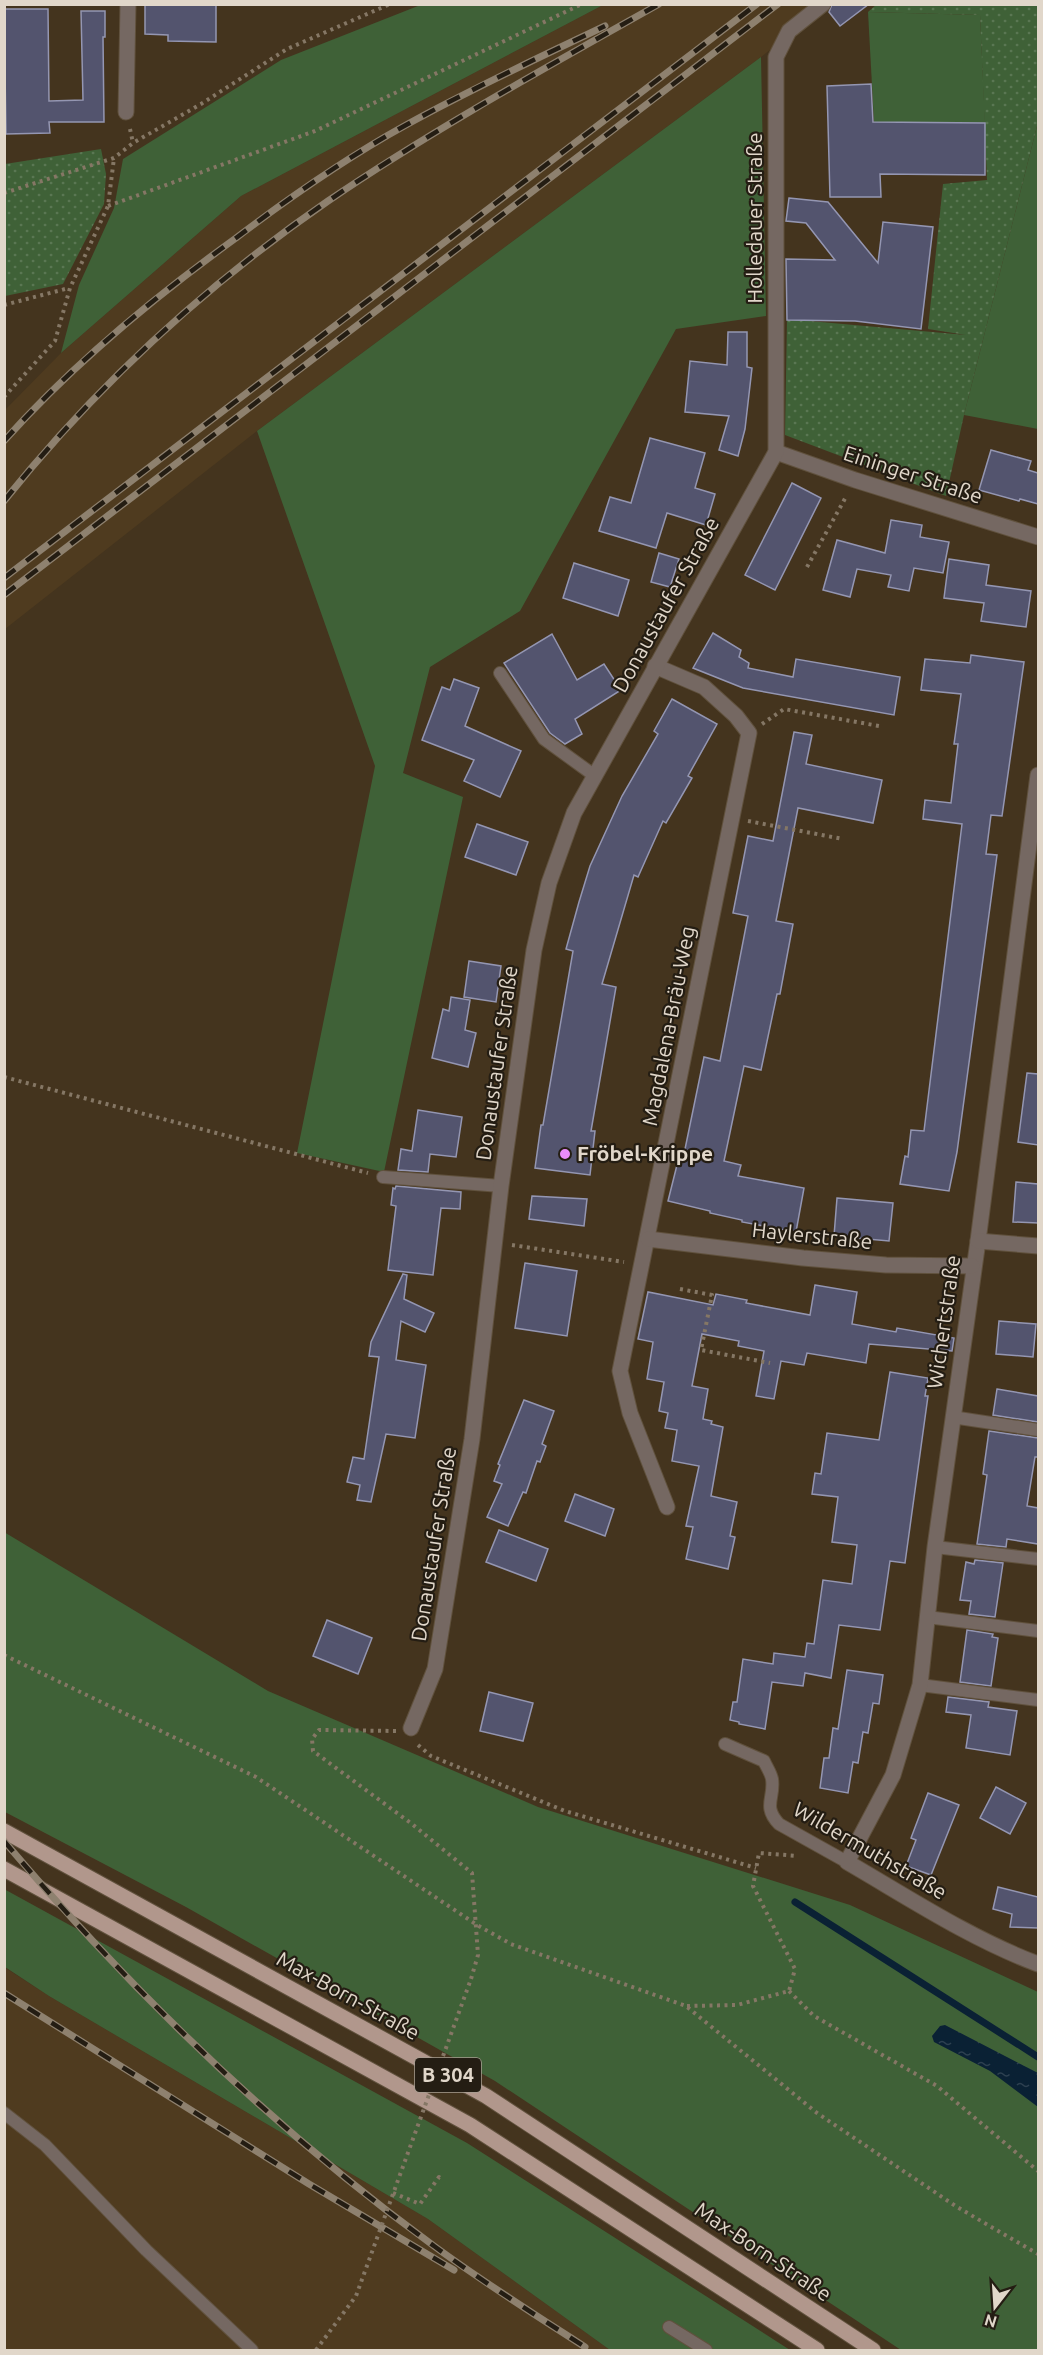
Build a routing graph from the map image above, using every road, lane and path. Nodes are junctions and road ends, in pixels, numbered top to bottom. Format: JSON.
{"nodes":[{"id":1,"x":128,"y":4,"type":"edge"},
{"id":2,"x":390,"y":4,"type":"edge"},
{"id":3,"x":582,"y":4,"type":"edge"},
{"id":4,"x":823,"y":4,"type":"edge"},
{"id":5,"x":126,"y":112,"type":"dead end"},
{"id":6,"x":114,"y":158,"type":"junction"},
{"id":7,"x":4,"y":193,"type":"edge"},
{"id":8,"x":108,"y":206,"type":"junction"},
{"id":9,"x":70,"y":288,"type":"junction"},
{"id":10,"x":4,"y":305,"type":"edge"},
{"id":11,"x":4,"y":397,"type":"edge"},
{"id":12,"x":776,"y":452,"type":"junction"},
{"id":13,"x":855,"y":480,"type":"junction"},
{"id":14,"x":1038,"y":537,"type":"edge"},
{"id":15,"x":807,"y":567,"type":"dead end"},
{"id":16,"x":655,"y":666,"type":"junction"},
{"id":17,"x":500,"y":673,"type":"dead end"},
{"id":18,"x":879,"y":726,"type":"dead end"},
{"id":19,"x":748,"y":733,"type":"junction"},
{"id":20,"x":1038,"y":775,"type":"edge"},
{"id":21,"x":595,"y":776,"type":"junction"},
{"id":22,"x":733,"y":818,"type":"junction"},
{"id":23,"x":843,"y":838,"type":"dead end"},
{"id":24,"x":4,"y":1077,"type":"edge"},
{"id":25,"x":383,"y":1177,"type":"joint"},
{"id":26,"x":501,"y":1186,"type":"junction"},
{"id":27,"x":648,"y":1239,"type":"junction"},
{"id":28,"x":978,"y":1241,"type":"junction"},
{"id":29,"x":495,"y":1243,"type":"junction"},
{"id":30,"x":1038,"y":1246,"type":"edge"},
{"id":31,"x":642,"y":1265,"type":"junction"},
{"id":32,"x":972,"y":1266,"type":"junction"},
{"id":33,"x":680,"y":1289,"type":"dead end"},
{"id":34,"x":770,"y":1363,"type":"dead end"},
{"id":35,"x":952,"y":1417,"type":"junction"},
{"id":36,"x":1038,"y":1430,"type":"edge"},
{"id":37,"x":667,"y":1507,"type":"dead end"},
{"id":38,"x":935,"y":1546,"type":"junction"},
{"id":39,"x":1038,"y":1559,"type":"edge"},
{"id":40,"x":927,"y":1617,"type":"junction"},
{"id":41,"x":1038,"y":1631,"type":"edge"},
{"id":42,"x":4,"y":1655,"type":"edge"},
{"id":43,"x":920,"y":1685,"type":"junction"},
{"id":44,"x":1038,"y":1700,"type":"edge"},
{"id":45,"x":411,"y":1728,"type":"junction"},
{"id":46,"x":725,"y":1743,"type":"dead end"},
{"id":47,"x":4,"y":1831,"type":"edge"},
{"id":48,"x":801,"y":1856,"type":"dead end"},
{"id":49,"x":847,"y":1863,"type":"junction"},
{"id":50,"x":756,"y":1868,"type":"junction"},
{"id":51,"x":4,"y":1869,"type":"edge"},
{"id":52,"x":477,"y":1924,"type":"junction"},
{"id":53,"x":1038,"y":1964,"type":"edge"},
{"id":54,"x":789,"y":1991,"type":"junction"},
{"id":55,"x":686,"y":2006,"type":"junction"},
{"id":56,"x":4,"y":2114,"type":"edge"},
{"id":57,"x":1038,"y":2171,"type":"edge"},
{"id":58,"x":441,"y":2179,"type":"dead end"},
{"id":59,"x":393,"y":2193,"type":"junction"},
{"id":60,"x":1038,"y":2254,"type":"edge"},
{"id":61,"x":669,"y":2327,"type":"dead end"},
{"id":62,"x":252,"y":2350,"type":"edge"},
{"id":63,"x":316,"y":2350,"type":"edge"},
{"id":64,"x":706,"y":2350,"type":"edge"},
{"id":65,"x":818,"y":2350,"type":"edge"},
{"id":66,"x":873,"y":2350,"type":"edge"}],
"edges":[{"from":1,"to":5,"type":"street"},
{"from":2,"to":6,"type":"path"},
{"from":3,"to":8,"type":"path"},
{"from":4,"to":12,"type":"street","name":"Holledauer Straße"},
{"from":6,"to":7,"type":"path"},
{"from":6,"to":8,"type":"path"},
{"from":8,"to":9,"type":"path"},
{"from":9,"to":10,"type":"path"},
{"from":9,"to":11,"type":"path"},
{"from":12,"to":13,"type":"street","name":"Eininger Straße"},
{"from":12,"to":16,"type":"street","name":"Donaustaufer Straße"},
{"from":13,"to":14,"type":"street","name":"Eininger Straße"},
{"from":13,"to":15,"type":"path"},
{"from":16,"to":19,"type":"street"},
{"from":16,"to":21,"type":"street","name":"Donaustaufer Straße"},
{"from":17,"to":21,"type":"lane"},
{"from":18,"to":19,"type":"path"},
{"from":19,"to":22,"type":"street","name":"Magdalena-Bräu-Weg"},
{"from":20,"to":28,"type":"street","name":"Wichertstraße"},
{"from":21,"to":26,"type":"street","name":"Donaustaufer Straße"},
{"from":22,"to":23,"type":"path"},
{"from":22,"to":27,"type":"street","name":"Magdalena-Bräu-Weg"},
{"from":24,"to":25,"type":"path"},
{"from":25,"to":26,"type":"lane"},
{"from":26,"to":29,"type":"street","name":"Donaustaufer Straße"},
{"from":27,"to":31,"type":"street","name":"Magdalena-Bräu-Weg"},
{"from":27,"to":32,"type":"street","name":"Haylerstraße"},
{"from":28,"to":30,"type":"street"},
{"from":28,"to":32,"type":"street","name":"Wichertstraße"},
{"from":29,"to":31,"type":"path"},
{"from":29,"to":45,"type":"street","name":"Donaustaufer Straße"},
{"from":31,"to":37,"type":"street","name":"Magdalena-Bräu-Weg"},
{"from":32,"to":35,"type":"street","name":"Wichertstraße"},
{"from":33,"to":34,"type":"path"},
{"from":35,"to":36,"type":"lane"},
{"from":35,"to":38,"type":"street","name":"Wichertstraße"},
{"from":38,"to":39,"type":"lane"},
{"from":38,"to":40,"type":"street","name":"Wichertstraße"},
{"from":40,"to":41,"type":"lane"},
{"from":40,"to":43,"type":"street","name":"Wichertstraße"},
{"from":42,"to":52,"type":"path"},
{"from":43,"to":44,"type":"lane"},
{"from":43,"to":49,"type":"street","name":"Wichertstraße"},
{"from":45,"to":50,"type":"path"},
{"from":45,"to":52,"type":"path"},
{"from":46,"to":49,"type":"lane","name":"Wildermuthstraße"},
{"from":47,"to":66,"type":"main road","name":"Max-Born-Straße","number":"B 304"},
{"from":48,"to":50,"type":"path"},
{"from":49,"to":53,"type":"street","name":"Wildermuthstraße"},
{"from":50,"to":54,"type":"path"},
{"from":51,"to":65,"type":"main road","number":"B 304"},
{"from":52,"to":55,"type":"path"},
{"from":52,"to":59,"type":"path","bridge":true},
{"from":54,"to":55,"type":"path"},
{"from":54,"to":57,"type":"path"},
{"from":55,"to":60,"type":"path"},
{"from":56,"to":62,"type":"lane"},
{"from":58,"to":59,"type":"path"},
{"from":59,"to":63,"type":"path","bridge":true},
{"from":61,"to":64,"type":"lane"}]}
